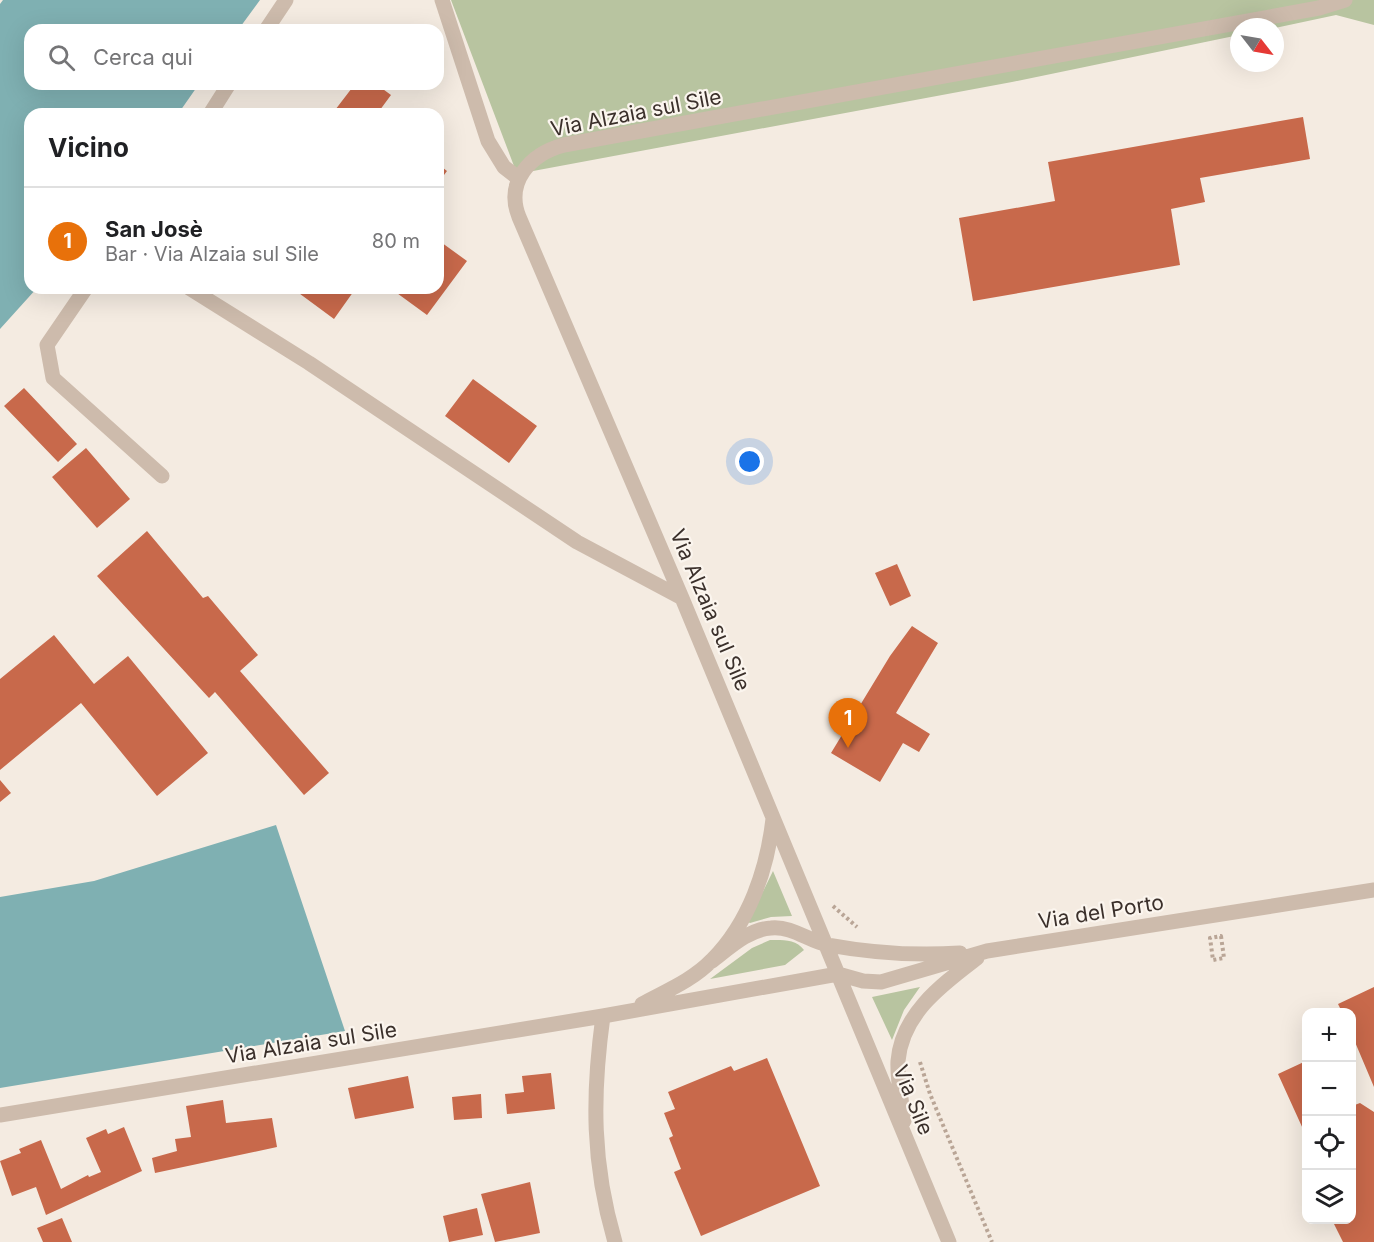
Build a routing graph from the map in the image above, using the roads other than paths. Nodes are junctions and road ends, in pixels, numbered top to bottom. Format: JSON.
{"nodes":[{"id":1,"x":286,"y":0,"type":"edge"},
{"id":2,"x":442,"y":0,"type":"edge"},
{"id":3,"x":1345,"y":0,"type":"edge"},
{"id":4,"x":270,"y":24,"type":"edge"},
{"id":5,"x":225,"y":90,"type":"edge"},
{"id":6,"x":214,"y":108,"type":"edge"},
{"id":7,"x":518,"y":178,"type":"junction"},
{"id":8,"x":82,"y":294,"type":"edge"},
{"id":9,"x":199,"y":294,"type":"edge"},
{"id":10,"x":162,"y":476,"type":"dead end"},
{"id":11,"x":682,"y":598,"type":"junction"},
{"id":12,"x":773,"y":816,"type":"junction"},
{"id":13,"x":1374,"y":890,"type":"edge"},
{"id":14,"x":826,"y":945,"type":"junction"},
{"id":15,"x":987,"y":951,"type":"junction"},
{"id":16,"x":712,"y":961,"type":"junction"},
{"id":17,"x":838,"y":974,"type":"junction"},
{"id":18,"x":629,"y":1011,"type":"junction"},
{"id":19,"x":603,"y":1016,"type":"junction"},
{"id":20,"x":0,"y":1115,"type":"edge"},
{"id":21,"x":906,"y":1138,"type":"junction"},
{"id":22,"x":615,"y":1242,"type":"edge"},
{"id":23,"x":949,"y":1242,"type":"edge"}],
"edges":[{"from":1,"to":4,"type":"street"},
{"from":2,"to":7,"type":"street"},
{"from":3,"to":7,"type":"street","name":"Via Alzaia sul Sile"},
{"from":5,"to":6,"type":"street"},
{"from":7,"to":11,"type":"street","name":"Via Alzaia sul Sile"},
{"from":8,"to":10,"type":"street"},
{"from":9,"to":11,"type":"street"},
{"from":11,"to":12,"type":"street","name":"Via Alzaia sul Sile"},
{"from":12,"to":14,"type":"street","name":"Via Alzaia sul Sile"},
{"from":12,"to":16,"type":"street","name":"Via Alzaia sul Sile"},
{"from":13,"to":15,"type":"street","name":"Via del Porto"},
{"from":14,"to":15,"type":"street"},
{"from":14,"to":16,"type":"street"},
{"from":14,"to":17,"type":"street","name":"Via Alzaia sul Sile"},
{"from":15,"to":17,"type":"street","name":"Via del Porto"},
{"from":15,"to":21,"type":"street"},
{"from":16,"to":18,"type":"street","name":"Via Alzaia sul Sile"},
{"from":17,"to":18,"type":"street","name":"Via Alzaia sul Sile"},
{"from":17,"to":21,"type":"street","name":"Via Sile"},
{"from":18,"to":19,"type":"street","name":"Via Alzaia sul Sile"},
{"from":19,"to":20,"type":"street","name":"Via Alzaia sul Sile"},
{"from":19,"to":22,"type":"street"},
{"from":21,"to":23,"type":"street","name":"Via Sile"}]}
